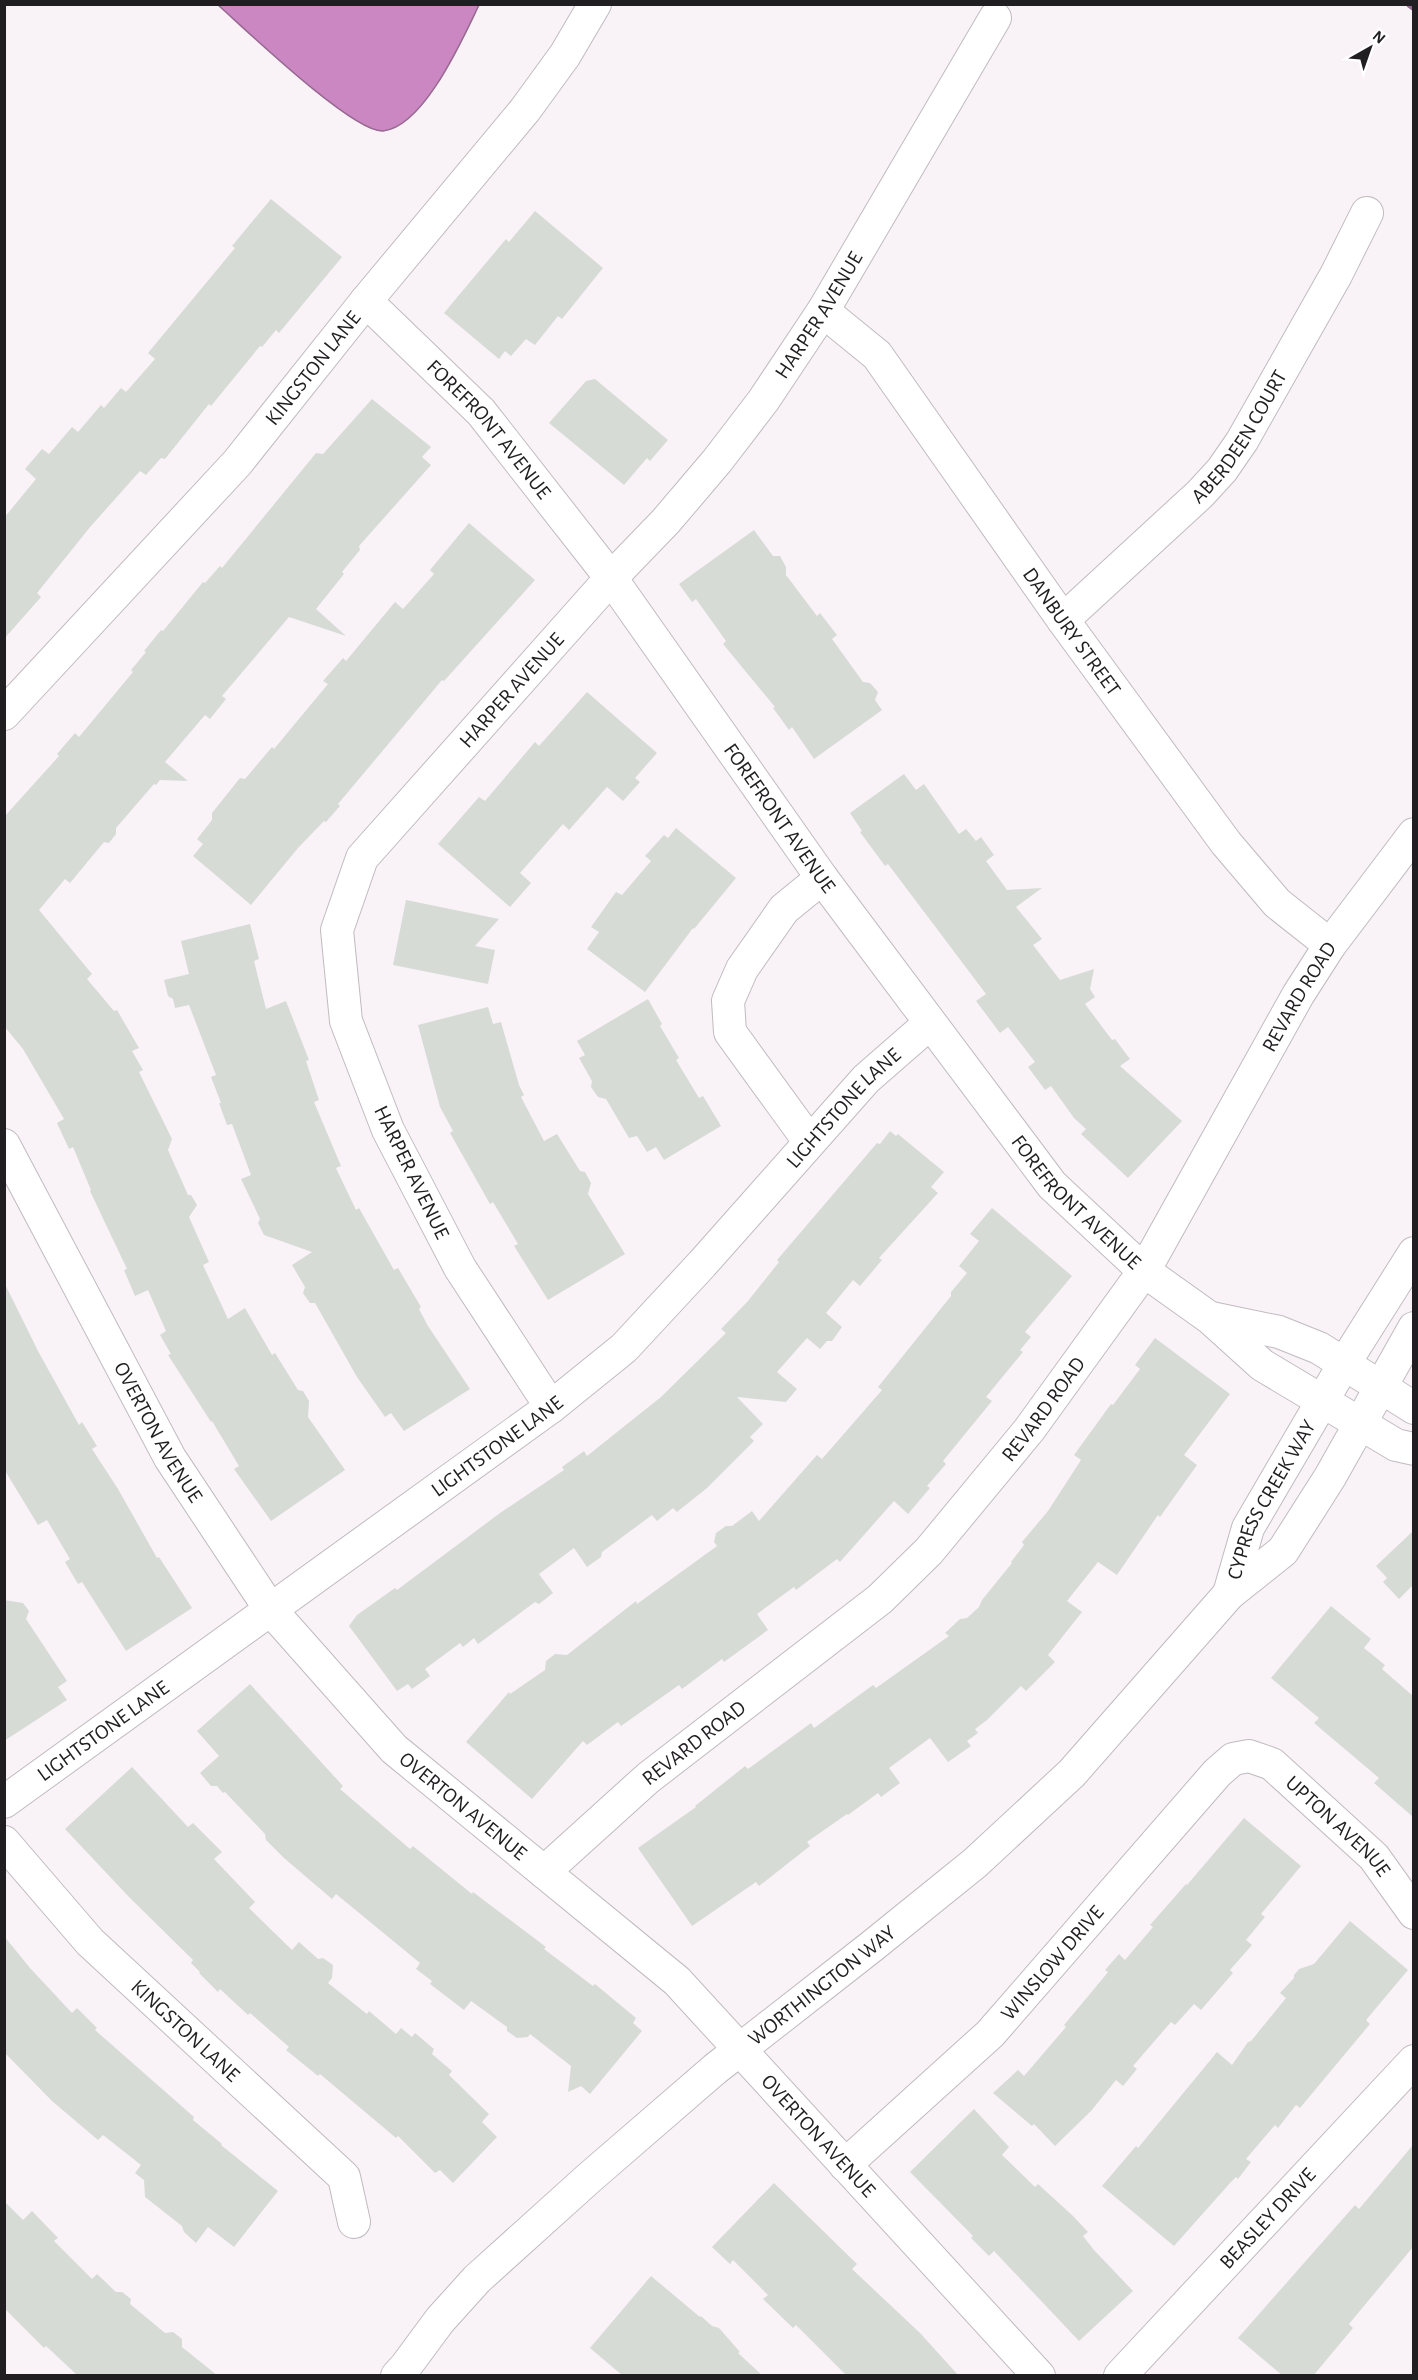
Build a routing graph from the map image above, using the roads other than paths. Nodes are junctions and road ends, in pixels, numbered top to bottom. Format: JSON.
{"nodes":[{"id":1,"x":595,"y":4,"type":"edge"},
{"id":2,"x":995,"y":18,"type":"dead end"},
{"id":3,"x":1367,"y":213,"type":"dead end"},
{"id":4,"x":366,"y":301,"type":"junction"},
{"id":5,"x":823,"y":311,"type":"junction"},
{"id":6,"x":611,"y":578,"type":"junction"},
{"id":7,"x":1063,"y":620,"type":"junction"},
{"id":8,"x":4,"y":714,"type":"edge"},
{"id":9,"x":1413,"y":834,"type":"edge"},
{"id":10,"x":822,"y":878,"type":"junction"},
{"id":11,"x":1330,"y":945,"type":"junction"},
{"id":12,"x":929,"y":1024,"type":"junction"},
{"id":13,"x":809,"y":1141,"type":"junction"},
{"id":14,"x":4,"y":1145,"type":"edge"},
{"id":15,"x":1413,"y":1253,"type":"edge"},
{"id":16,"x":1144,"y":1270,"type":"junction"},
{"id":17,"x":1210,"y":1318,"type":"junction"},
{"id":18,"x":1413,"y":1328,"type":"edge"},
{"id":19,"x":1344,"y":1364,"type":"junction"},
{"id":20,"x":1380,"y":1387,"type":"junction"},
{"id":21,"x":1323,"y":1401,"type":"junction"},
{"id":22,"x":551,"y":1407,"type":"junction"},
{"id":23,"x":1413,"y":1408,"type":"edge"},
{"id":24,"x":1360,"y":1423,"type":"junction"},
{"id":25,"x":1413,"y":1449,"type":"edge"},
{"id":26,"x":1229,"y":1594,"type":"junction"},
{"id":27,"x":270,"y":1609,"type":"junction"},
{"id":28,"x":1249,"y":1756,"type":"joint"},
{"id":29,"x":4,"y":1802,"type":"edge"},
{"id":30,"x":4,"y":1842,"type":"edge"},
{"id":31,"x":544,"y":1872,"type":"junction"},
{"id":32,"x":1413,"y":1913,"type":"edge"},
{"id":33,"x":740,"y":2048,"type":"junction"},
{"id":34,"x":1413,"y":2061,"type":"edge"},
{"id":35,"x":845,"y":2165,"type":"junction"},
{"id":36,"x":354,"y":2222,"type":"dead end"},
{"id":37,"x":402,"y":2372,"type":"edge"},
{"id":38,"x":1039,"y":2376,"type":"edge"},
{"id":39,"x":1120,"y":2376,"type":"edge"}],
"edges":[{"from":1,"to":4,"type":"street","name":"KINGSTON LANE"},
{"from":2,"to":5,"type":"street","name":"HARPER AVENUE"},
{"from":3,"to":7,"type":"street","name":"ABERDEEN COURT"},
{"from":4,"to":6,"type":"street","name":"FOREFRONT AVENUE"},
{"from":4,"to":8,"type":"street","name":"KINGSTON LANE"},
{"from":5,"to":6,"type":"street","name":"HARPER AVENUE"},
{"from":5,"to":7,"type":"street","name":"DANBURY STREET"},
{"from":6,"to":10,"type":"street","name":"FOREFRONT AVENUE"},
{"from":6,"to":22,"type":"street","name":"HARPER AVENUE"},
{"from":7,"to":11,"type":"street","name":"DANBURY STREET"},
{"from":9,"to":11,"type":"street","name":"REVARD ROAD"},
{"from":10,"to":12,"type":"street","name":"FOREFRONT AVENUE"},
{"from":10,"to":13,"type":"street"},
{"from":11,"to":16,"type":"street","name":"REVARD ROAD"},
{"from":12,"to":13,"type":"street","name":"LIGHTSTONE LANE"},
{"from":12,"to":16,"type":"street","name":"FOREFRONT AVENUE"},
{"from":13,"to":22,"type":"street","name":"LIGHTSTONE LANE"},
{"from":14,"to":27,"type":"street","name":"OVERTON AVENUE"},
{"from":15,"to":19,"type":"street","name":"CYPRESS CREEK WAY"},
{"from":16,"to":17,"type":"street","name":"FOREFRONT AVENUE"},
{"from":16,"to":31,"type":"street","name":"REVARD ROAD"},
{"from":17,"to":19,"type":"street","name":"FOREFRONT AVENUE"},
{"from":17,"to":21,"type":"street","name":"FOREFRONT AVENUE"},
{"from":18,"to":20,"type":"street","name":"CYPRESS CREEK WAY"},
{"from":19,"to":20,"type":"street","name":"FOREFRONT AVENUE"},
{"from":19,"to":21,"type":"street","name":"CYPRESS CREEK WAY"},
{"from":20,"to":23,"type":"street","name":"FOREFRONT AVENUE"},
{"from":20,"to":24,"type":"street","name":"CYPRESS CREEK WAY"},
{"from":21,"to":24,"type":"street","name":"FOREFRONT AVENUE"},
{"from":21,"to":26,"type":"street","name":"CYPRESS CREEK WAY"},
{"from":22,"to":27,"type":"street","name":"LIGHTSTONE LANE"},
{"from":24,"to":25,"type":"street","name":"FOREFRONT AVENUE"},
{"from":24,"to":26,"type":"street","name":"CYPRESS CREEK WAY"},
{"from":26,"to":33,"type":"street","name":"WORTHINGTON WAY"},
{"from":27,"to":29,"type":"street","name":"LIGHTSTONE LANE"},
{"from":27,"to":31,"type":"street","name":"OVERTON AVENUE"},
{"from":28,"to":32,"type":"street","name":"UPTON AVENUE"},
{"from":28,"to":35,"type":"street","name":"WINSLOW DRIVE"},
{"from":30,"to":36,"type":"street","name":"KINGSTON LANE"},
{"from":31,"to":33,"type":"street","name":"OVERTON AVENUE"},
{"from":33,"to":35,"type":"street","name":"OVERTON AVENUE"},
{"from":33,"to":37,"type":"street","name":"WORTHINGTON WAY"},
{"from":34,"to":39,"type":"street","name":"BEASLEY DRIVE"},
{"from":35,"to":38,"type":"street","name":"OVERTON AVENUE"}]}
